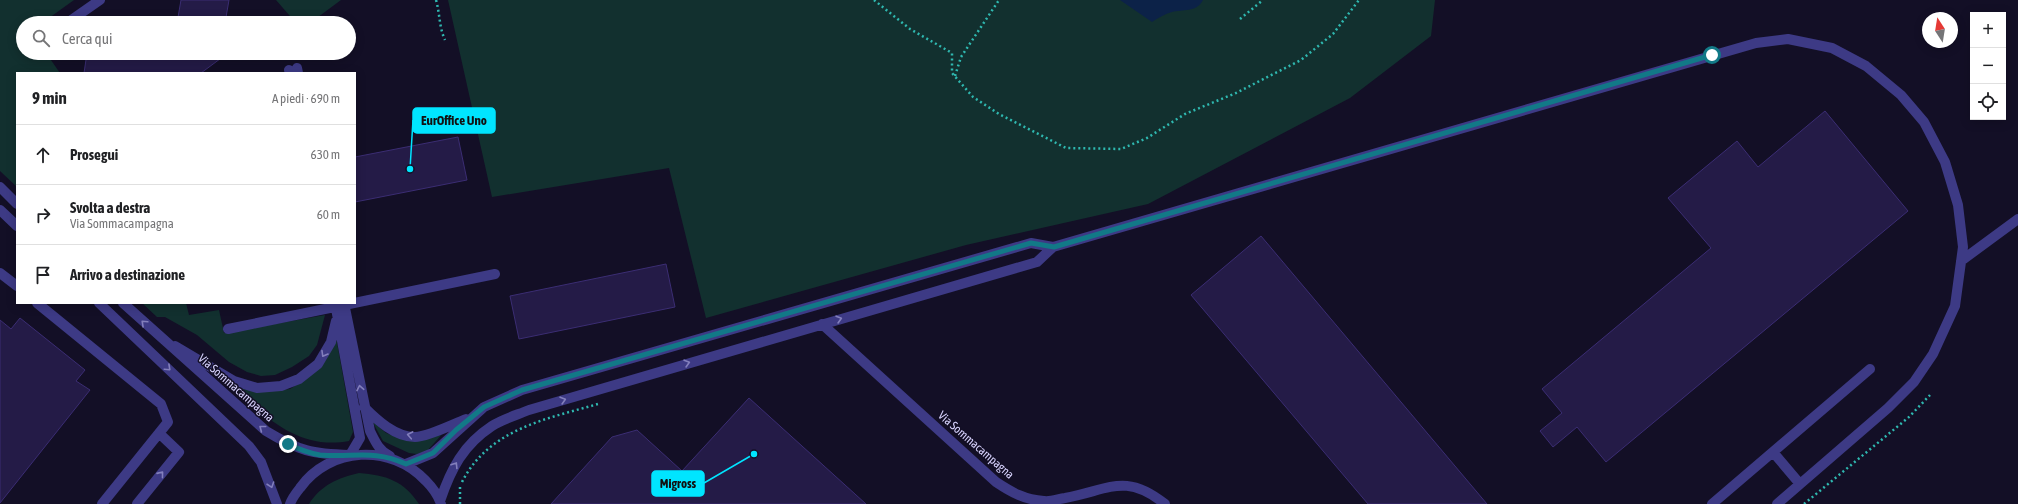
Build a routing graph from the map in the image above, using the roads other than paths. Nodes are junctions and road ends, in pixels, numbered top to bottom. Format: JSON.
{"nodes":[{"id":1,"x":100,"y":0,"type":"edge"},
{"id":2,"x":78,"y":16,"type":"edge"},
{"id":3,"x":0,"y":187,"type":"edge"},
{"id":4,"x":16,"y":203,"type":"edge"},
{"id":5,"x":0,"y":210,"type":"edge"},
{"id":6,"x":2018,"y":219,"type":"edge"},
{"id":7,"x":16,"y":225,"type":"edge"},
{"id":8,"x":1054,"y":247,"type":"junction"},
{"id":9,"x":1961,"y":261,"type":"junction"},
{"id":10,"x":0,"y":273,"type":"edge"},
{"id":11,"x":495,"y":274,"type":"dead end"},
{"id":12,"x":16,"y":285,"type":"edge"},
{"id":13,"x":356,"y":303,"type":"edge"},
{"id":14,"x":38,"y":304,"type":"edge"},
{"id":15,"x":99,"y":304,"type":"edge"},
{"id":16,"x":124,"y":304,"type":"edge"},
{"id":17,"x":353,"y":304,"type":"edge"},
{"id":18,"x":339,"y":307,"type":"edge"},
{"id":19,"x":822,"y":324,"type":"junction"},
{"id":20,"x":228,"y":329,"type":"dead end"},
{"id":21,"x":159,"y":336,"type":"junction"},
{"id":22,"x":1870,"y":369,"type":"dead end"},
{"id":23,"x":364,"y":406,"type":"junction"},
{"id":24,"x":473,"y":416,"type":"junction"},
{"id":25,"x":159,"y":433,"type":"junction"},
{"id":26,"x":1773,"y":452,"type":"junction"},
{"id":27,"x":350,"y":455,"type":"junction"},
{"id":28,"x":393,"y":458,"type":"junction"},
{"id":29,"x":406,"y":464,"type":"junction"},
{"id":30,"x":1800,"y":484,"type":"junction"},
{"id":31,"x":441,"y":502,"type":"edge"},
{"id":32,"x":102,"y":504,"type":"edge"},
{"id":33,"x":137,"y":504,"type":"edge"},
{"id":34,"x":277,"y":504,"type":"edge"},
{"id":35,"x":290,"y":504,"type":"edge"},
{"id":36,"x":1165,"y":504,"type":"edge"},
{"id":37,"x":1712,"y":504,"type":"edge"},
{"id":38,"x":1777,"y":504,"type":"edge"}],
"edges":[{"from":1,"to":2,"type":"street"},
{"from":3,"to":4,"type":"street"},
{"from":5,"to":7,"type":"street"},
{"from":6,"to":9,"type":"street"},
{"from":8,"to":9,"type":"street"},
{"from":19,"to":8,"type":"street","one_way":true},
{"from":8,"to":24,"type":"street"},
{"from":9,"to":30,"type":"street"},
{"from":10,"to":12,"type":"street"},
{"from":11,"to":13,"type":"street"},
{"from":14,"to":25,"type":"street"},
{"from":15,"to":34,"type":"street","one_way":true},
{"from":21,"to":16,"type":"street","name":"Via Sommacampagna","one_way":true},
{"from":17,"to":18,"type":"street"},
{"from":18,"to":20,"type":"street"},
{"from":18,"to":21,"type":"street","one_way":true},
{"from":23,"to":18,"type":"street","one_way":true},
{"from":18,"to":27,"type":"street"},
{"from":31,"to":19,"type":"street","one_way":true},
{"from":19,"to":36,"type":"street","name":"Via Sommacampagna"},
{"from":27,"to":21,"type":"street","name":"Via Sommacampagna","one_way":true},
{"from":22,"to":26,"type":"street"},
{"from":24,"to":23,"type":"street","one_way":true},
{"from":23,"to":28,"type":"street"},
{"from":24,"to":29,"type":"street"},
{"from":25,"to":32,"type":"street"},
{"from":33,"to":25,"type":"street","one_way":true},
{"from":26,"to":30,"type":"street"},
{"from":26,"to":37,"type":"street"},
{"from":27,"to":28,"type":"street","name":"Via Sommacampagna"},
{"from":27,"to":35,"type":"street","name":"Via Sommacampagna"},
{"from":28,"to":29,"type":"street","name":"Via Sommacampagna"},
{"from":29,"to":31,"type":"street","name":"Via Sommacampagna"},
{"from":30,"to":38,"type":"street"}]}
